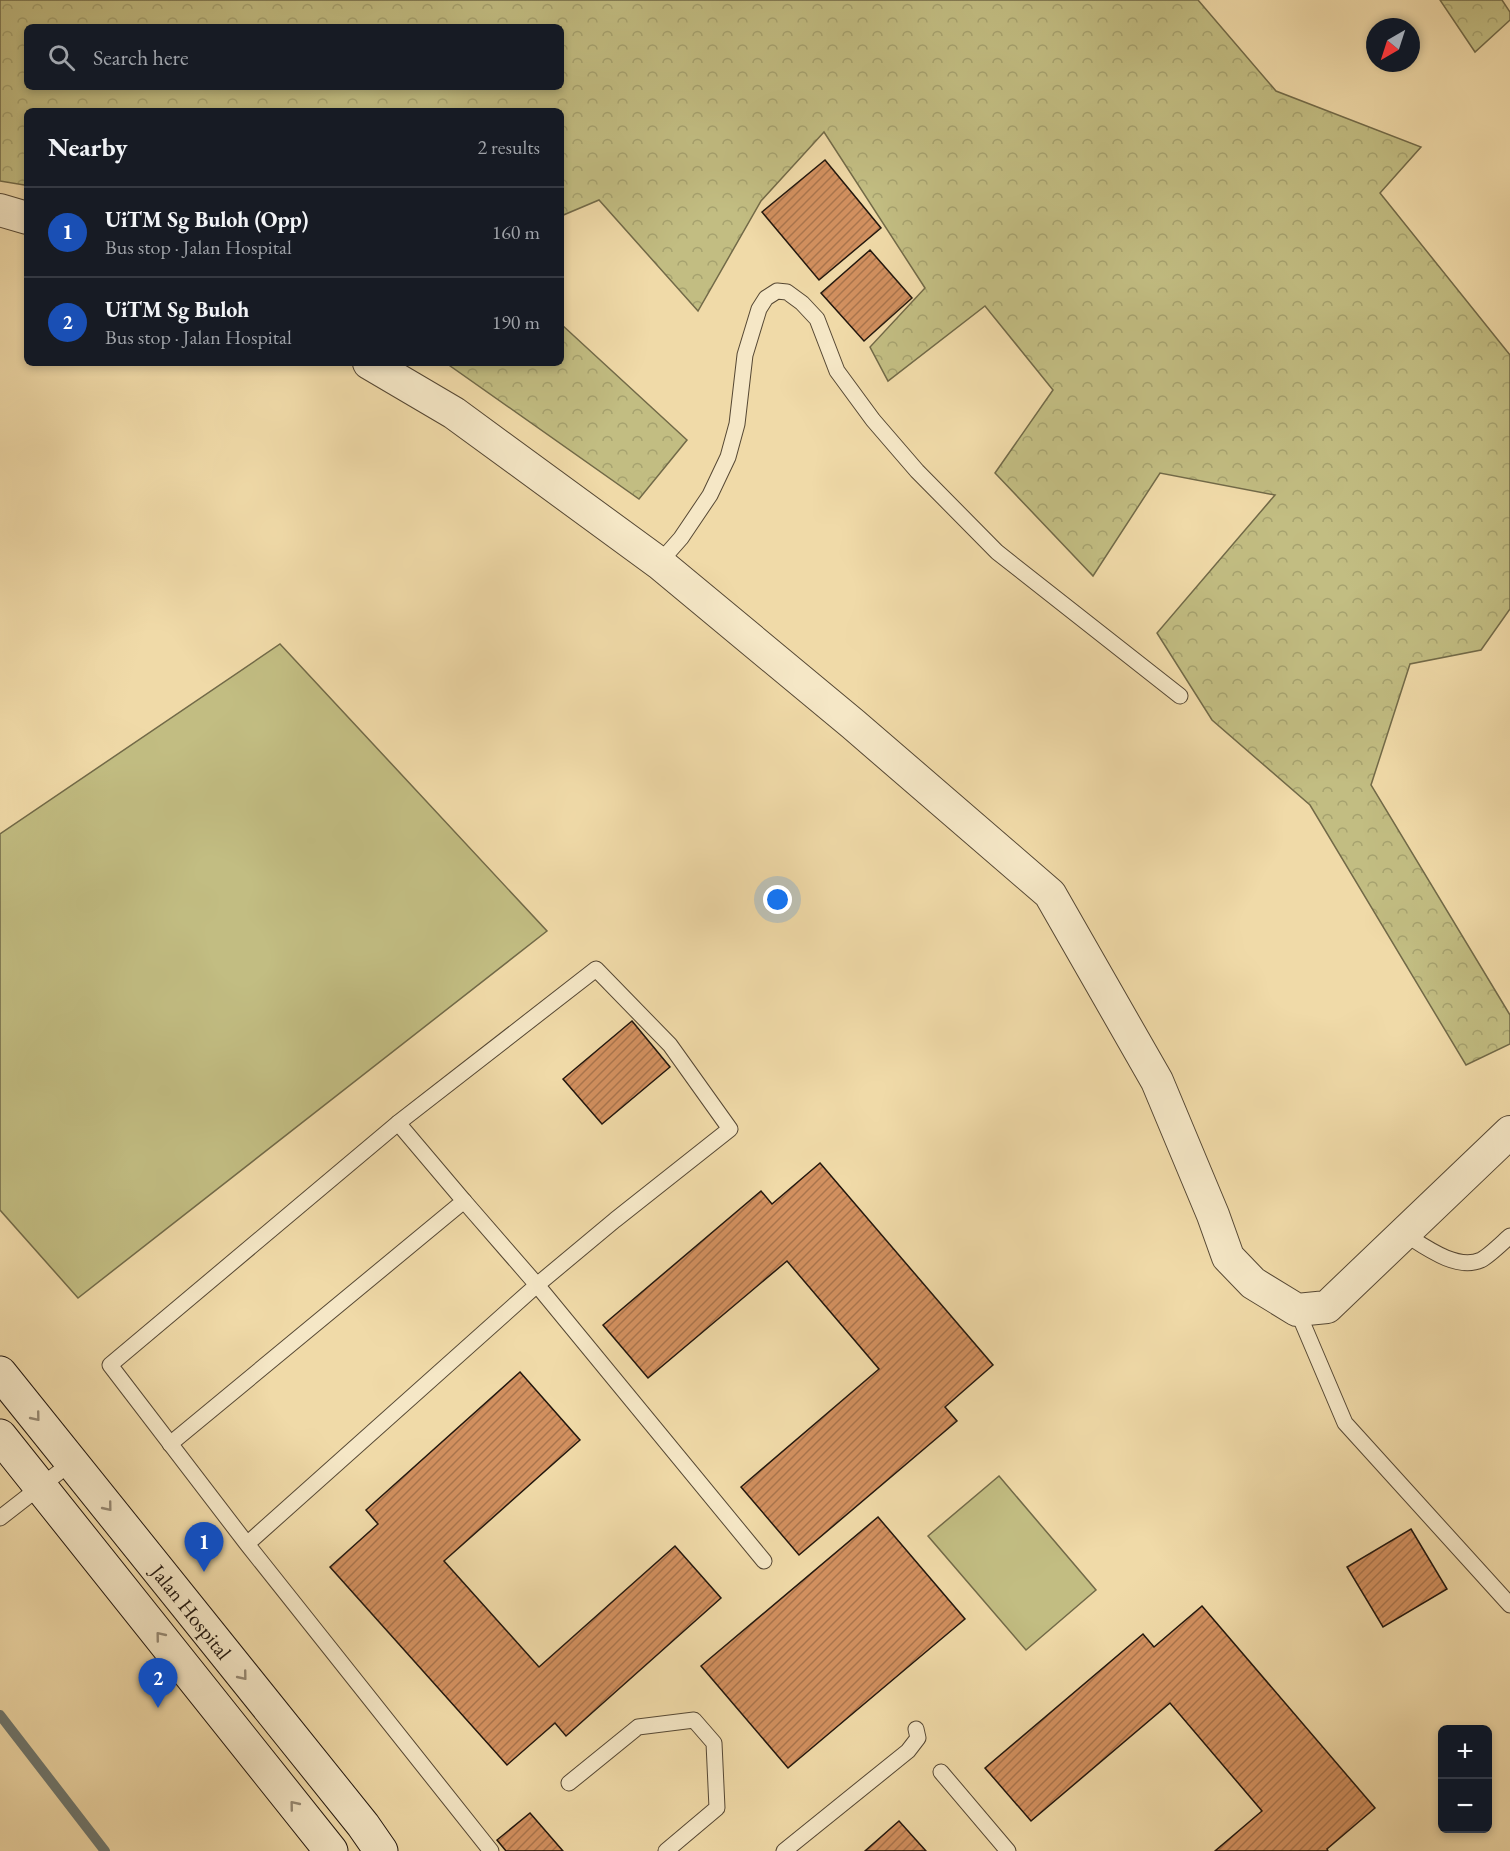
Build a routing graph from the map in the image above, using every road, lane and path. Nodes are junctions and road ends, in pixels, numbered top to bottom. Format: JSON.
{"nodes":[{"id":1,"x":0,"y":210,"type":"edge"},
{"id":2,"x":24,"y":217,"type":"edge"},
{"id":3,"x":374,"y":366,"type":"edge"},
{"id":4,"x":659,"y":563,"type":"junction"},
{"id":5,"x":1180,"y":696,"type":"dead end"},
{"id":6,"x":398,"y":1123,"type":"junction"},
{"id":7,"x":1510,"y":1132,"type":"edge"},
{"id":8,"x":464,"y":1201,"type":"junction"},
{"id":9,"x":1403,"y":1233,"type":"junction"},
{"id":10,"x":1510,"y":1236,"type":"edge"},
{"id":11,"x":537,"y":1285,"type":"junction"},
{"id":12,"x":1297,"y":1310,"type":"junction"},
{"id":13,"x":0,"y":1373,"type":"edge"},
{"id":14,"x":0,"y":1436,"type":"edge"},
{"id":15,"x":170,"y":1444,"type":"junction"},
{"id":16,"x":72,"y":1462,"type":"junction"},
{"id":17,"x":40,"y":1487,"type":"junction"},
{"id":18,"x":2,"y":1516,"type":"edge"},
{"id":19,"x":247,"y":1544,"type":"junction"},
{"id":20,"x":764,"y":1561,"type":"dead end"},
{"id":21,"x":1510,"y":1605,"type":"edge"},
{"id":22,"x":916,"y":1729,"type":"dead end"},
{"id":23,"x":941,"y":1772,"type":"dead end"},
{"id":24,"x":569,"y":1783,"type":"dead end"},
{"id":25,"x":331,"y":1851,"type":"edge"},
{"id":26,"x":381,"y":1851,"type":"edge"},
{"id":27,"x":491,"y":1851,"type":"edge"},
{"id":28,"x":666,"y":1851,"type":"edge"},
{"id":29,"x":784,"y":1851,"type":"edge"},
{"id":30,"x":1008,"y":1851,"type":"edge"}],
"edges":[{"from":1,"to":2,"type":"street"},
{"from":3,"to":4,"type":"street"},
{"from":4,"to":5,"type":"lane"},
{"from":4,"to":12,"type":"street"},
{"from":6,"to":8,"type":"lane"},
{"from":6,"to":11,"type":"lane"},
{"from":6,"to":15,"type":"lane"},
{"from":7,"to":9,"type":"street"},
{"from":8,"to":11,"type":"lane"},
{"from":8,"to":15,"type":"lane"},
{"from":9,"to":10,"type":"lane"},
{"from":9,"to":12,"type":"street"},
{"from":11,"to":19,"type":"lane"},
{"from":11,"to":20,"type":"lane"},
{"from":12,"to":21,"type":"lane"},
{"from":13,"to":16,"type":"main road","name":"Jalan Hospital","one_way":true},
{"from":14,"to":17,"type":"main road","name":"Jalan Hospital"},
{"from":15,"to":19,"type":"lane"},
{"from":16,"to":17,"type":"lane"},
{"from":16,"to":26,"type":"main road","name":"Jalan Hospital","one_way":true},
{"from":17,"to":18,"type":"lane"},
{"from":25,"to":17,"type":"main road","name":"Jalan Hospital","one_way":true},
{"from":19,"to":27,"type":"lane"},
{"from":22,"to":29,"type":"lane"},
{"from":23,"to":30,"type":"lane"},
{"from":24,"to":28,"type":"lane"}]}
